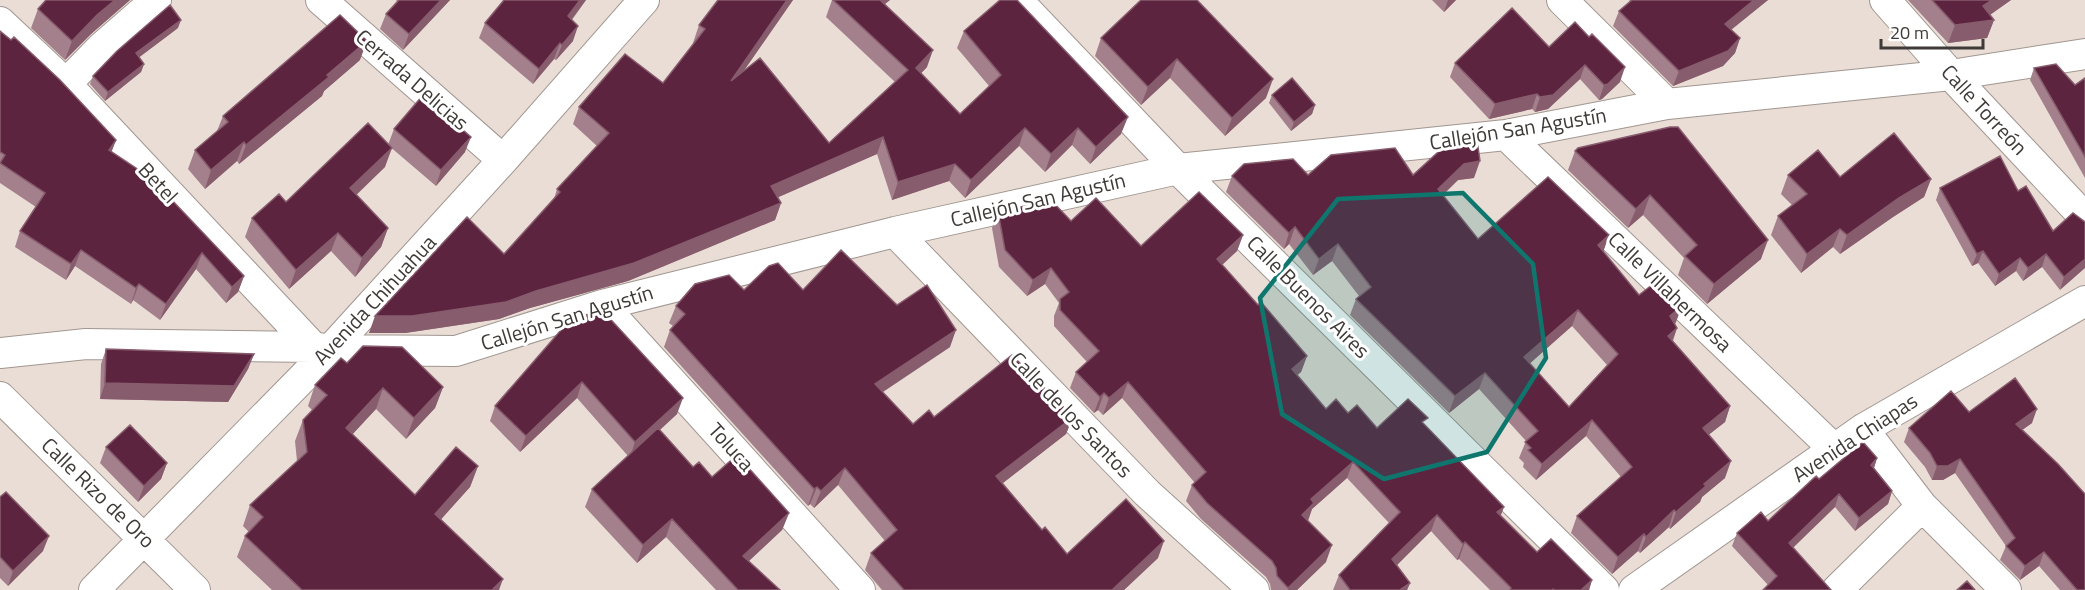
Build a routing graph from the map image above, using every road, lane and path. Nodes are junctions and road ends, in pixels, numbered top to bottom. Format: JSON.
{"nodes":[{"id":1,"x":156,"y":0,"type":"edge"},
{"id":2,"x":321,"y":0,"type":"edge"},
{"id":3,"x":644,"y":0,"type":"edge"},
{"id":4,"x":1017,"y":0,"type":"edge"},
{"id":5,"x":1562,"y":0,"type":"edge"},
{"id":6,"x":1885,"y":0,"type":"edge"},
{"id":7,"x":0,"y":22,"type":"edge"},
{"id":8,"x":2085,"y":54,"type":"edge"},
{"id":9,"x":1951,"y":75,"type":"junction"},
{"id":10,"x":66,"y":84,"type":"junction"},
{"id":11,"x":1667,"y":104,"type":"junction"},
{"id":12,"x":1506,"y":135,"type":"junction"},
{"id":13,"x":503,"y":160,"type":"junction"},
{"id":14,"x":1178,"y":169,"type":"junction"},
{"id":15,"x":2085,"y":218,"type":"edge"},
{"id":16,"x":895,"y":232,"type":"junction"},
{"id":17,"x":2085,"y":301,"type":"edge"},
{"id":18,"x":602,"y":304,"type":"junction"},
{"id":19,"x":321,"y":349,"type":"junction"},
{"id":20,"x":0,"y":353,"type":"edge"},
{"id":21,"x":0,"y":398,"type":"edge"},
{"id":22,"x":1863,"y":429,"type":"junction"},
{"id":23,"x":1834,"y":449,"type":"junction"},
{"id":24,"x":1922,"y":506,"type":"junction"},
{"id":25,"x":144,"y":538,"type":"junction"},
{"id":26,"x":94,"y":590,"type":"edge"},
{"id":27,"x":195,"y":590,"type":"edge"},
{"id":28,"x":860,"y":590,"type":"edge"},
{"id":29,"x":1254,"y":590,"type":"edge"},
{"id":30,"x":1604,"y":590,"type":"edge"},
{"id":31,"x":1634,"y":590,"type":"edge"},
{"id":32,"x":1837,"y":590,"type":"edge"},
{"id":33,"x":2006,"y":590,"type":"edge"}],
"edges":[{"from":1,"to":10,"type":"street"},
{"from":2,"to":13,"type":"street","name":"Cerrada Delicias"},
{"from":3,"to":13,"type":"street","name":"Avenida Chihuahua"},
{"from":4,"to":14,"type":"street","name":"Calle Buenos Aires"},
{"from":5,"to":11,"type":"street"},
{"from":6,"to":9,"type":"street","name":"Calle Torreón"},
{"from":7,"to":10,"type":"street","name":"Betel"},
{"from":8,"to":9,"type":"street","name":"Callejón San Agustín"},
{"from":9,"to":11,"type":"street","name":"Callejón San Agustín"},
{"from":9,"to":15,"type":"street","name":"Calle Torreón"},
{"from":10,"to":19,"type":"street","name":"Betel"},
{"from":11,"to":12,"type":"street","name":"Callejón San Agustín"},
{"from":12,"to":14,"type":"street","name":"Callejón San Agustín"},
{"from":12,"to":23,"type":"street","name":"Calle Villahermosa"},
{"from":13,"to":19,"type":"street","name":"Avenida Chihuahua"},
{"from":14,"to":16,"type":"street","name":"Callejón San Agustín"},
{"from":14,"to":30,"type":"street","name":"Calle Buenos Aires"},
{"from":16,"to":18,"type":"street","name":"Callejón San Agustín"},
{"from":16,"to":29,"type":"street","name":"Calle de los Santos"},
{"from":17,"to":22,"type":"street","name":"Avenida Chiapas"},
{"from":18,"to":19,"type":"street","name":"Callejón San Agustín"},
{"from":18,"to":28,"type":"street","name":"Toluca"},
{"from":19,"to":20,"type":"street","name":"Callejón San Agustín"},
{"from":19,"to":25,"type":"street","name":"Avenida Chihuahua"},
{"from":21,"to":25,"type":"street","name":"Calle Rizo de Oro"},
{"from":22,"to":23,"type":"street","name":"Avenida Chiapas"},
{"from":22,"to":24,"type":"street"},
{"from":23,"to":31,"type":"street","name":"Avenida Chiapas"},
{"from":24,"to":32,"type":"street"},
{"from":24,"to":33,"type":"street"},
{"from":25,"to":26,"type":"street","name":"Avenida Chihuahua"},
{"from":25,"to":27,"type":"street","name":"Calle Rizo de Oro"}]}
